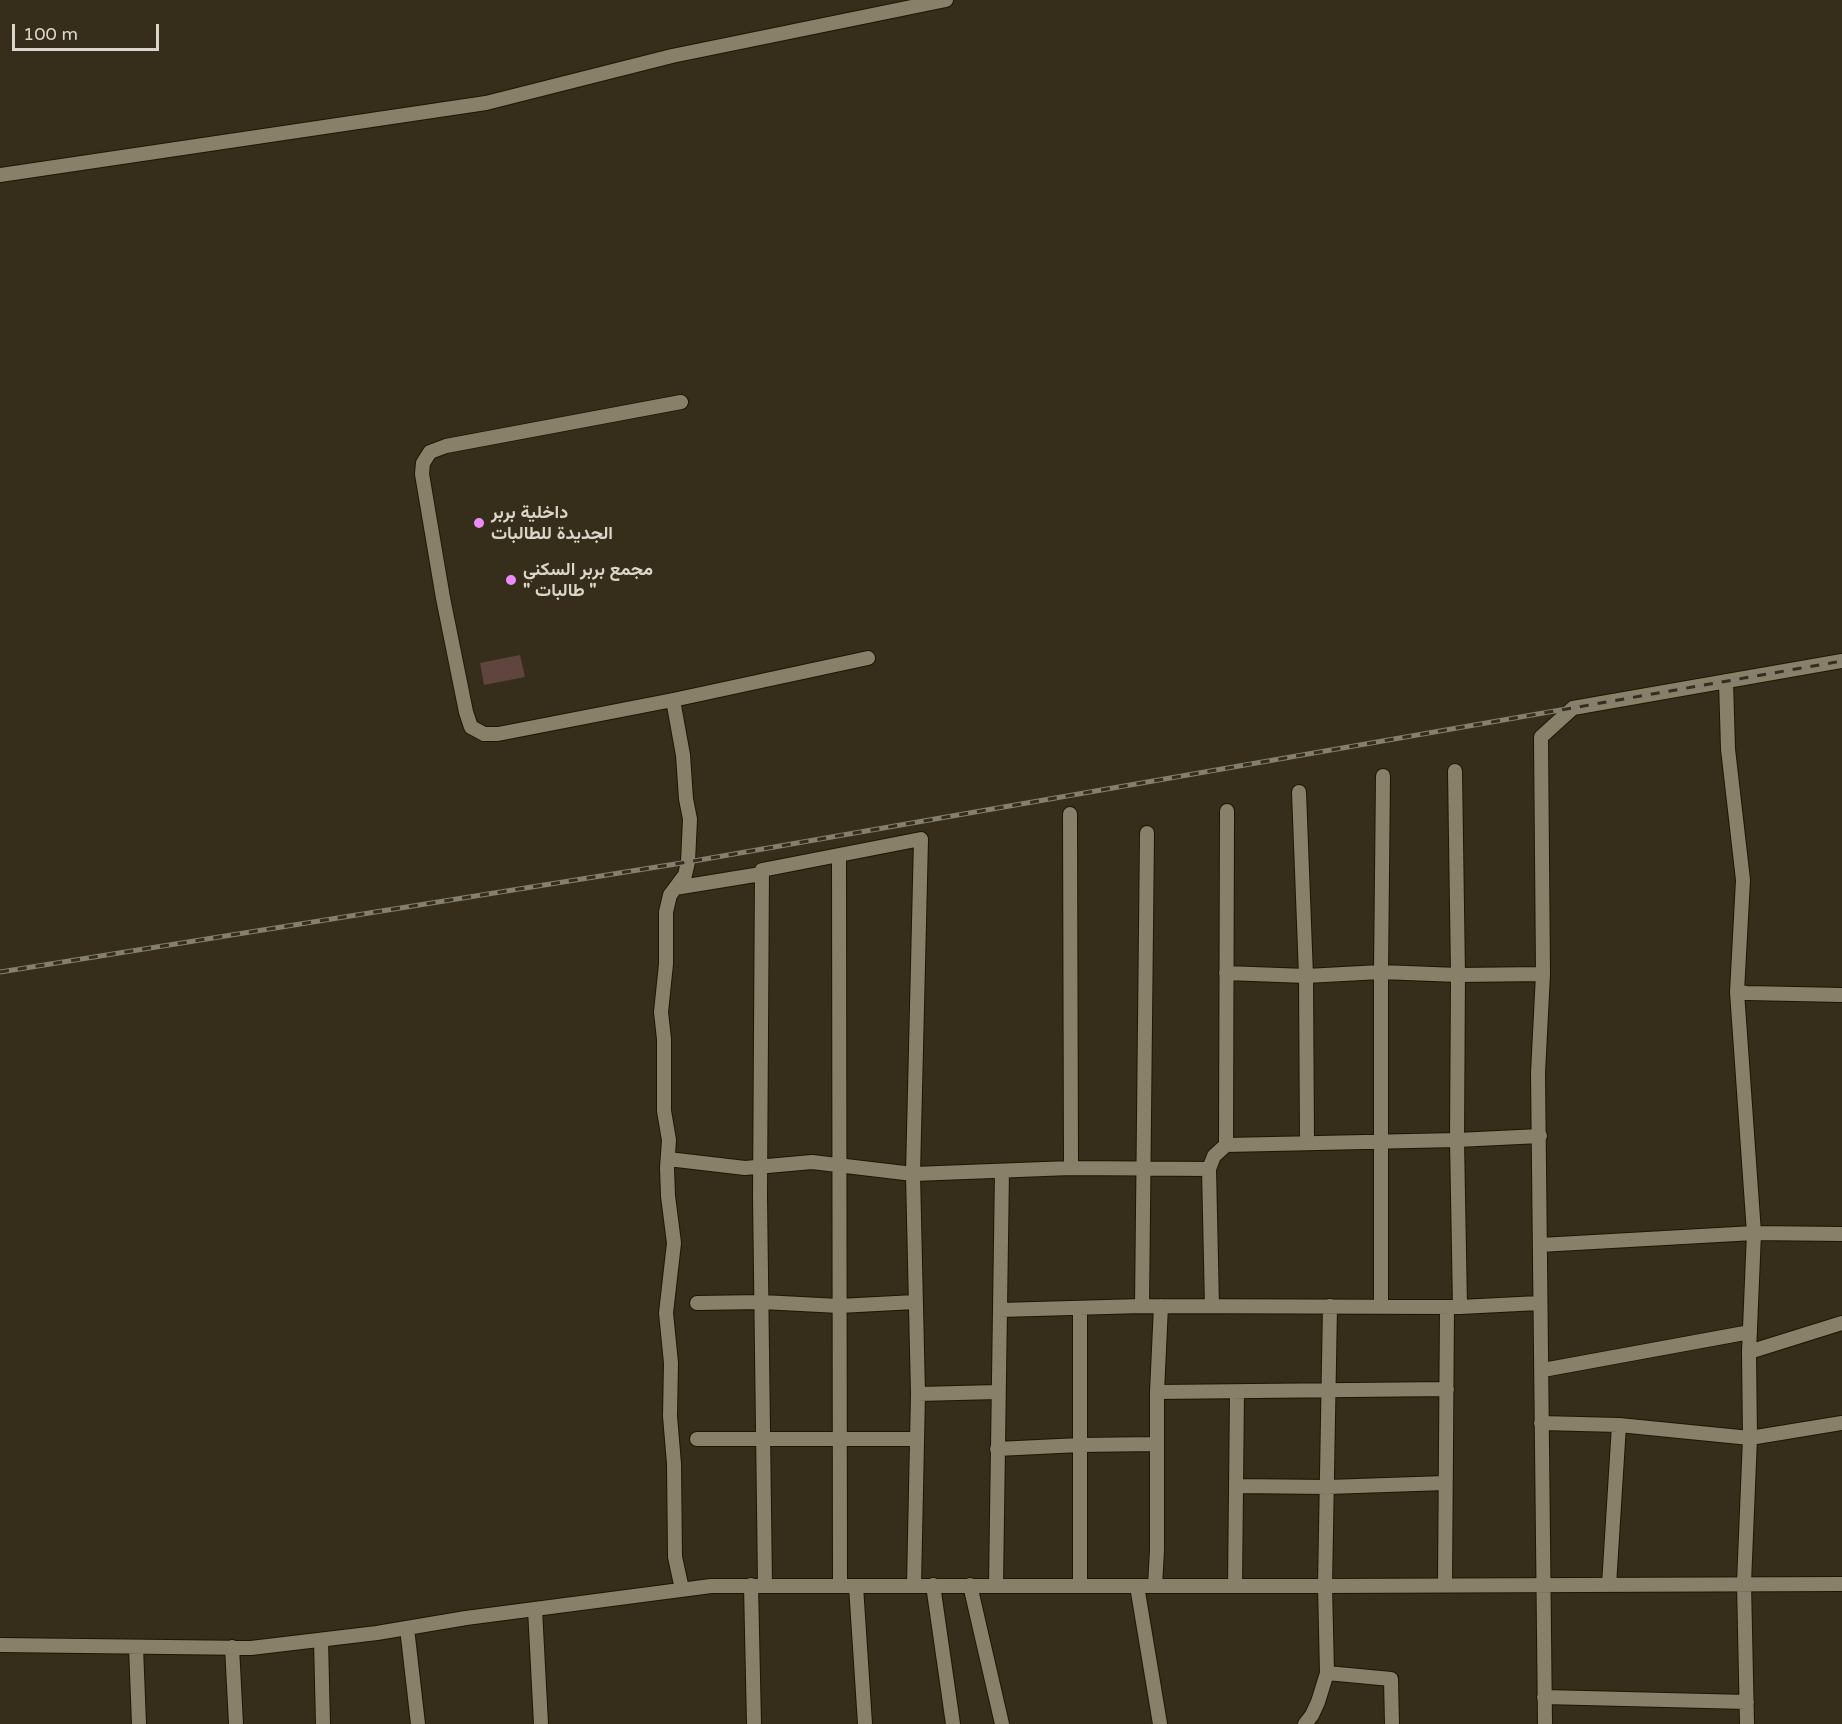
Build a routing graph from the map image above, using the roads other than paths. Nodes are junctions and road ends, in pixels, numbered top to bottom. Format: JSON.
{"nodes":[{"id":1,"x":946,"y":0,"type":"edge"},
{"id":2,"x":0,"y":175,"type":"edge"},
{"id":3,"x":681,"y":402,"type":"dead end"},
{"id":4,"x":868,"y":658,"type":"dead end"},
{"id":5,"x":1842,"y":661,"type":"edge"},
{"id":6,"x":1726,"y":681,"type":"junction"},
{"id":7,"x":674,"y":700,"type":"junction"},
{"id":8,"x":1455,"y":771,"type":"dead end"},
{"id":9,"x":1383,"y":776,"type":"dead end"},
{"id":10,"x":1299,"y":792,"type":"dead end"},
{"id":11,"x":1227,"y":810,"type":"dead end"},
{"id":12,"x":1070,"y":814,"type":"dead end"},
{"id":13,"x":1147,"y":833,"type":"dead end"},
{"id":14,"x":839,"y":856,"type":"junction"},
{"id":15,"x":762,"y":874,"type":"junction"},
{"id":16,"x":675,"y":888,"type":"junction"},
{"id":17,"x":1380,"y":972,"type":"junction"},
{"id":18,"x":1227,"y":973,"type":"junction"},
{"id":19,"x":1543,"y":974,"type":"junction"},
{"id":20,"x":1458,"y":975,"type":"junction"},
{"id":21,"x":1306,"y":976,"type":"junction"},
{"id":22,"x":1737,"y":992,"type":"junction"},
{"id":23,"x":1842,"y":995,"type":"edge"},
{"id":24,"x":1540,"y":1136,"type":"junction"},
{"id":25,"x":1457,"y":1140,"type":"junction"},
{"id":26,"x":1382,"y":1141,"type":"junction"},
{"id":27,"x":1307,"y":1142,"type":"junction"},
{"id":28,"x":1226,"y":1144,"type":"junction"},
{"id":29,"x":668,"y":1159,"type":"junction"},
{"id":30,"x":839,"y":1165,"type":"junction"},
{"id":31,"x":760,"y":1167,"type":"junction"},
{"id":32,"x":1071,"y":1168,"type":"junction"},
{"id":33,"x":1209,"y":1169,"type":"junction"},
{"id":34,"x":1143,"y":1170,"type":"junction"},
{"id":35,"x":1002,"y":1171,"type":"junction"},
{"id":36,"x":913,"y":1174,"type":"junction"},
{"id":37,"x":1754,"y":1233,"type":"junction"},
{"id":38,"x":1842,"y":1233,"type":"edge"},
{"id":39,"x":1540,"y":1245,"type":"junction"},
{"id":40,"x":762,"y":1302,"type":"junction"},
{"id":41,"x":915,"y":1302,"type":"junction"},
{"id":42,"x":697,"y":1303,"type":"dead end"},
{"id":43,"x":1539,"y":1303,"type":"junction"},
{"id":44,"x":839,"y":1306,"type":"junction"},
{"id":45,"x":1142,"y":1306,"type":"junction"},
{"id":46,"x":1161,"y":1306,"type":"junction"},
{"id":47,"x":1212,"y":1306,"type":"junction"},
{"id":48,"x":1330,"y":1306,"type":"junction"},
{"id":49,"x":1381,"y":1306,"type":"junction"},
{"id":50,"x":1454,"y":1307,"type":"junction"},
{"id":51,"x":1080,"y":1308,"type":"junction"},
{"id":52,"x":1000,"y":1310,"type":"junction"},
{"id":53,"x":1842,"y":1323,"type":"edge"},
{"id":54,"x":1750,"y":1332,"type":"junction"},
{"id":55,"x":1749,"y":1352,"type":"junction"},
{"id":56,"x":1542,"y":1370,"type":"junction"},
{"id":57,"x":1447,"y":1389,"type":"junction"},
{"id":58,"x":1330,"y":1390,"type":"junction"},
{"id":59,"x":998,"y":1392,"type":"junction"},
{"id":60,"x":1157,"y":1392,"type":"junction"},
{"id":61,"x":1237,"y":1392,"type":"junction"},
{"id":62,"x":918,"y":1394,"type":"junction"},
{"id":63,"x":1541,"y":1423,"type":"junction"},
{"id":64,"x":1842,"y":1423,"type":"edge"},
{"id":65,"x":1619,"y":1425,"type":"junction"},
{"id":66,"x":764,"y":1438,"type":"junction"},
{"id":67,"x":1750,"y":1438,"type":"junction"},
{"id":68,"x":697,"y":1439,"type":"dead end"},
{"id":69,"x":915,"y":1439,"type":"junction"},
{"id":70,"x":839,"y":1440,"type":"junction"},
{"id":71,"x":1156,"y":1444,"type":"junction"},
{"id":72,"x":1080,"y":1445,"type":"junction"},
{"id":73,"x":997,"y":1449,"type":"junction"},
{"id":74,"x":1445,"y":1484,"type":"junction"},
{"id":75,"x":1237,"y":1486,"type":"junction"},
{"id":76,"x":1328,"y":1487,"type":"junction"},
{"id":77,"x":1445,"y":1584,"type":"junction"},
{"id":78,"x":1543,"y":1584,"type":"junction"},
{"id":79,"x":1744,"y":1584,"type":"junction"},
{"id":80,"x":1842,"y":1584,"type":"edge"},
{"id":81,"x":758,"y":1585,"type":"junction"},
{"id":82,"x":914,"y":1585,"type":"junction"},
{"id":83,"x":933,"y":1585,"type":"junction"},
{"id":84,"x":970,"y":1585,"type":"junction"},
{"id":85,"x":996,"y":1585,"type":"junction"},
{"id":86,"x":1609,"y":1585,"type":"junction"},
{"id":87,"x":840,"y":1586,"type":"junction"},
{"id":88,"x":856,"y":1586,"type":"junction"},
{"id":89,"x":1080,"y":1586,"type":"junction"},
{"id":90,"x":1137,"y":1586,"type":"junction"},
{"id":91,"x":1155,"y":1586,"type":"junction"},
{"id":92,"x":1235,"y":1586,"type":"junction"},
{"id":93,"x":1326,"y":1586,"type":"junction"},
{"id":94,"x":682,"y":1589,"type":"junction"},
{"id":95,"x":535,"y":1609,"type":"junction"},
{"id":96,"x":407,"y":1628,"type":"junction"},
{"id":97,"x":321,"y":1640,"type":"junction"},
{"id":98,"x":0,"y":1646,"type":"edge"},
{"id":99,"x":136,"y":1647,"type":"junction"},
{"id":100,"x":232,"y":1647,"type":"junction"},
{"id":101,"x":1327,"y":1673,"type":"junction"},
{"id":102,"x":1544,"y":1697,"type":"junction"},
{"id":103,"x":1747,"y":1702,"type":"junction"},
{"id":104,"x":139,"y":1724,"type":"edge"},
{"id":105,"x":236,"y":1724,"type":"edge"},
{"id":106,"x":323,"y":1724,"type":"edge"},
{"id":107,"x":417,"y":1724,"type":"edge"},
{"id":108,"x":541,"y":1724,"type":"edge"},
{"id":109,"x":754,"y":1724,"type":"edge"},
{"id":110,"x":865,"y":1724,"type":"edge"},
{"id":111,"x":953,"y":1724,"type":"edge"},
{"id":112,"x":1002,"y":1724,"type":"edge"},
{"id":113,"x":1160,"y":1724,"type":"edge"},
{"id":114,"x":1305,"y":1724,"type":"edge"},
{"id":115,"x":1392,"y":1724,"type":"edge"},
{"id":116,"x":1545,"y":1724,"type":"edge"},
{"id":117,"x":1747,"y":1724,"type":"edge"}],
"edges":[{"from":1,"to":2,"type":"street"},
{"from":3,"to":7,"type":"street"},
{"from":4,"to":7,"type":"street"},
{"from":5,"to":6,"type":"street"},
{"from":6,"to":19,"type":"street"},
{"from":6,"to":22,"type":"street"},
{"from":7,"to":16,"type":"street"},
{"from":8,"to":20,"type":"street"},
{"from":9,"to":17,"type":"street"},
{"from":10,"to":21,"type":"street"},
{"from":11,"to":18,"type":"street"},
{"from":12,"to":32,"type":"street"},
{"from":13,"to":34,"type":"street"},
{"from":14,"to":15,"type":"street"},
{"from":14,"to":30,"type":"street"},
{"from":14,"to":36,"type":"street"},
{"from":15,"to":16,"type":"street"},
{"from":15,"to":31,"type":"street"},
{"from":16,"to":29,"type":"street"},
{"from":17,"to":20,"type":"street"},
{"from":17,"to":21,"type":"street"},
{"from":17,"to":26,"type":"street"},
{"from":18,"to":21,"type":"street"},
{"from":18,"to":28,"type":"street"},
{"from":19,"to":20,"type":"street"},
{"from":19,"to":24,"type":"street"},
{"from":20,"to":25,"type":"street"},
{"from":21,"to":27,"type":"street"},
{"from":22,"to":23,"type":"street"},
{"from":22,"to":37,"type":"street"},
{"from":24,"to":25,"type":"street"},
{"from":24,"to":39,"type":"street"},
{"from":25,"to":26,"type":"street"},
{"from":25,"to":50,"type":"street"},
{"from":26,"to":27,"type":"street"},
{"from":26,"to":49,"type":"street"},
{"from":27,"to":28,"type":"street"},
{"from":28,"to":33,"type":"street"},
{"from":29,"to":31,"type":"street"},
{"from":29,"to":94,"type":"street"},
{"from":30,"to":31,"type":"street"},
{"from":30,"to":36,"type":"street"},
{"from":30,"to":44,"type":"street"},
{"from":31,"to":40,"type":"street"},
{"from":32,"to":34,"type":"street"},
{"from":32,"to":35,"type":"street"},
{"from":33,"to":34,"type":"street"},
{"from":33,"to":47,"type":"street"},
{"from":34,"to":45,"type":"street"},
{"from":35,"to":36,"type":"street"},
{"from":35,"to":52,"type":"street"},
{"from":36,"to":41,"type":"street"},
{"from":37,"to":38,"type":"street"},
{"from":37,"to":39,"type":"street"},
{"from":37,"to":54,"type":"street"},
{"from":39,"to":43,"type":"street"},
{"from":40,"to":42,"type":"street"},
{"from":40,"to":44,"type":"street"},
{"from":40,"to":66,"type":"street"},
{"from":41,"to":44,"type":"street"},
{"from":41,"to":62,"type":"street"},
{"from":43,"to":50,"type":"street"},
{"from":43,"to":56,"type":"street"},
{"from":44,"to":70,"type":"street"},
{"from":45,"to":46,"type":"street"},
{"from":45,"to":51,"type":"street"},
{"from":46,"to":47,"type":"street"},
{"from":46,"to":60,"type":"street"},
{"from":47,"to":48,"type":"street"},
{"from":48,"to":49,"type":"street"},
{"from":48,"to":58,"type":"street"},
{"from":49,"to":50,"type":"street"},
{"from":50,"to":57,"type":"street"},
{"from":51,"to":52,"type":"street"},
{"from":51,"to":72,"type":"street"},
{"from":52,"to":59,"type":"street"},
{"from":53,"to":55,"type":"street"},
{"from":54,"to":55,"type":"street"},
{"from":54,"to":56,"type":"street"},
{"from":55,"to":67,"type":"street"},
{"from":56,"to":63,"type":"street"},
{"from":57,"to":58,"type":"street"},
{"from":57,"to":74,"type":"street"},
{"from":58,"to":61,"type":"street"},
{"from":58,"to":76,"type":"street"},
{"from":59,"to":62,"type":"street"},
{"from":59,"to":73,"type":"street"},
{"from":60,"to":61,"type":"street"},
{"from":60,"to":71,"type":"street"},
{"from":61,"to":75,"type":"street"},
{"from":62,"to":69,"type":"street"},
{"from":63,"to":65,"type":"street"},
{"from":63,"to":78,"type":"street"},
{"from":64,"to":67,"type":"street"},
{"from":65,"to":67,"type":"street"},
{"from":65,"to":86,"type":"street"},
{"from":66,"to":68,"type":"street"},
{"from":66,"to":70,"type":"street"},
{"from":66,"to":81,"type":"street"},
{"from":67,"to":79,"type":"street"},
{"from":69,"to":70,"type":"street"},
{"from":69,"to":82,"type":"street"},
{"from":70,"to":87,"type":"street"},
{"from":71,"to":72,"type":"street"},
{"from":71,"to":91,"type":"street"},
{"from":72,"to":73,"type":"street"},
{"from":72,"to":89,"type":"street"},
{"from":73,"to":85,"type":"street"},
{"from":74,"to":76,"type":"street"},
{"from":74,"to":77,"type":"street"},
{"from":75,"to":76,"type":"street"},
{"from":75,"to":92,"type":"street"},
{"from":76,"to":93,"type":"street"},
{"from":77,"to":78,"type":"street"},
{"from":77,"to":93,"type":"street"},
{"from":78,"to":86,"type":"street"},
{"from":78,"to":102,"type":"street"},
{"from":79,"to":80,"type":"street"},
{"from":79,"to":86,"type":"street"},
{"from":79,"to":103,"type":"street"},
{"from":81,"to":87,"type":"street"},
{"from":81,"to":94,"type":"street"},
{"from":81,"to":109,"type":"street"},
{"from":82,"to":83,"type":"street"},
{"from":82,"to":88,"type":"street"},
{"from":83,"to":84,"type":"street"},
{"from":83,"to":111,"type":"street"},
{"from":84,"to":85,"type":"street"},
{"from":84,"to":112,"type":"street"},
{"from":85,"to":89,"type":"street"},
{"from":87,"to":88,"type":"street"},
{"from":88,"to":110,"type":"street"},
{"from":89,"to":90,"type":"street"},
{"from":90,"to":91,"type":"street"},
{"from":90,"to":113,"type":"street"},
{"from":91,"to":92,"type":"street"},
{"from":92,"to":93,"type":"street"},
{"from":93,"to":101,"type":"street"},
{"from":94,"to":95,"type":"street"},
{"from":95,"to":96,"type":"street"},
{"from":95,"to":108,"type":"street"},
{"from":96,"to":97,"type":"street"},
{"from":96,"to":107,"type":"street"},
{"from":97,"to":100,"type":"street"},
{"from":97,"to":106,"type":"street"},
{"from":98,"to":99,"type":"street"},
{"from":99,"to":100,"type":"street"},
{"from":99,"to":104,"type":"street"},
{"from":100,"to":105,"type":"street"},
{"from":101,"to":114,"type":"street"},
{"from":101,"to":115,"type":"street"},
{"from":102,"to":103,"type":"street"},
{"from":102,"to":116,"type":"street"},
{"from":103,"to":117,"type":"street"}]}
